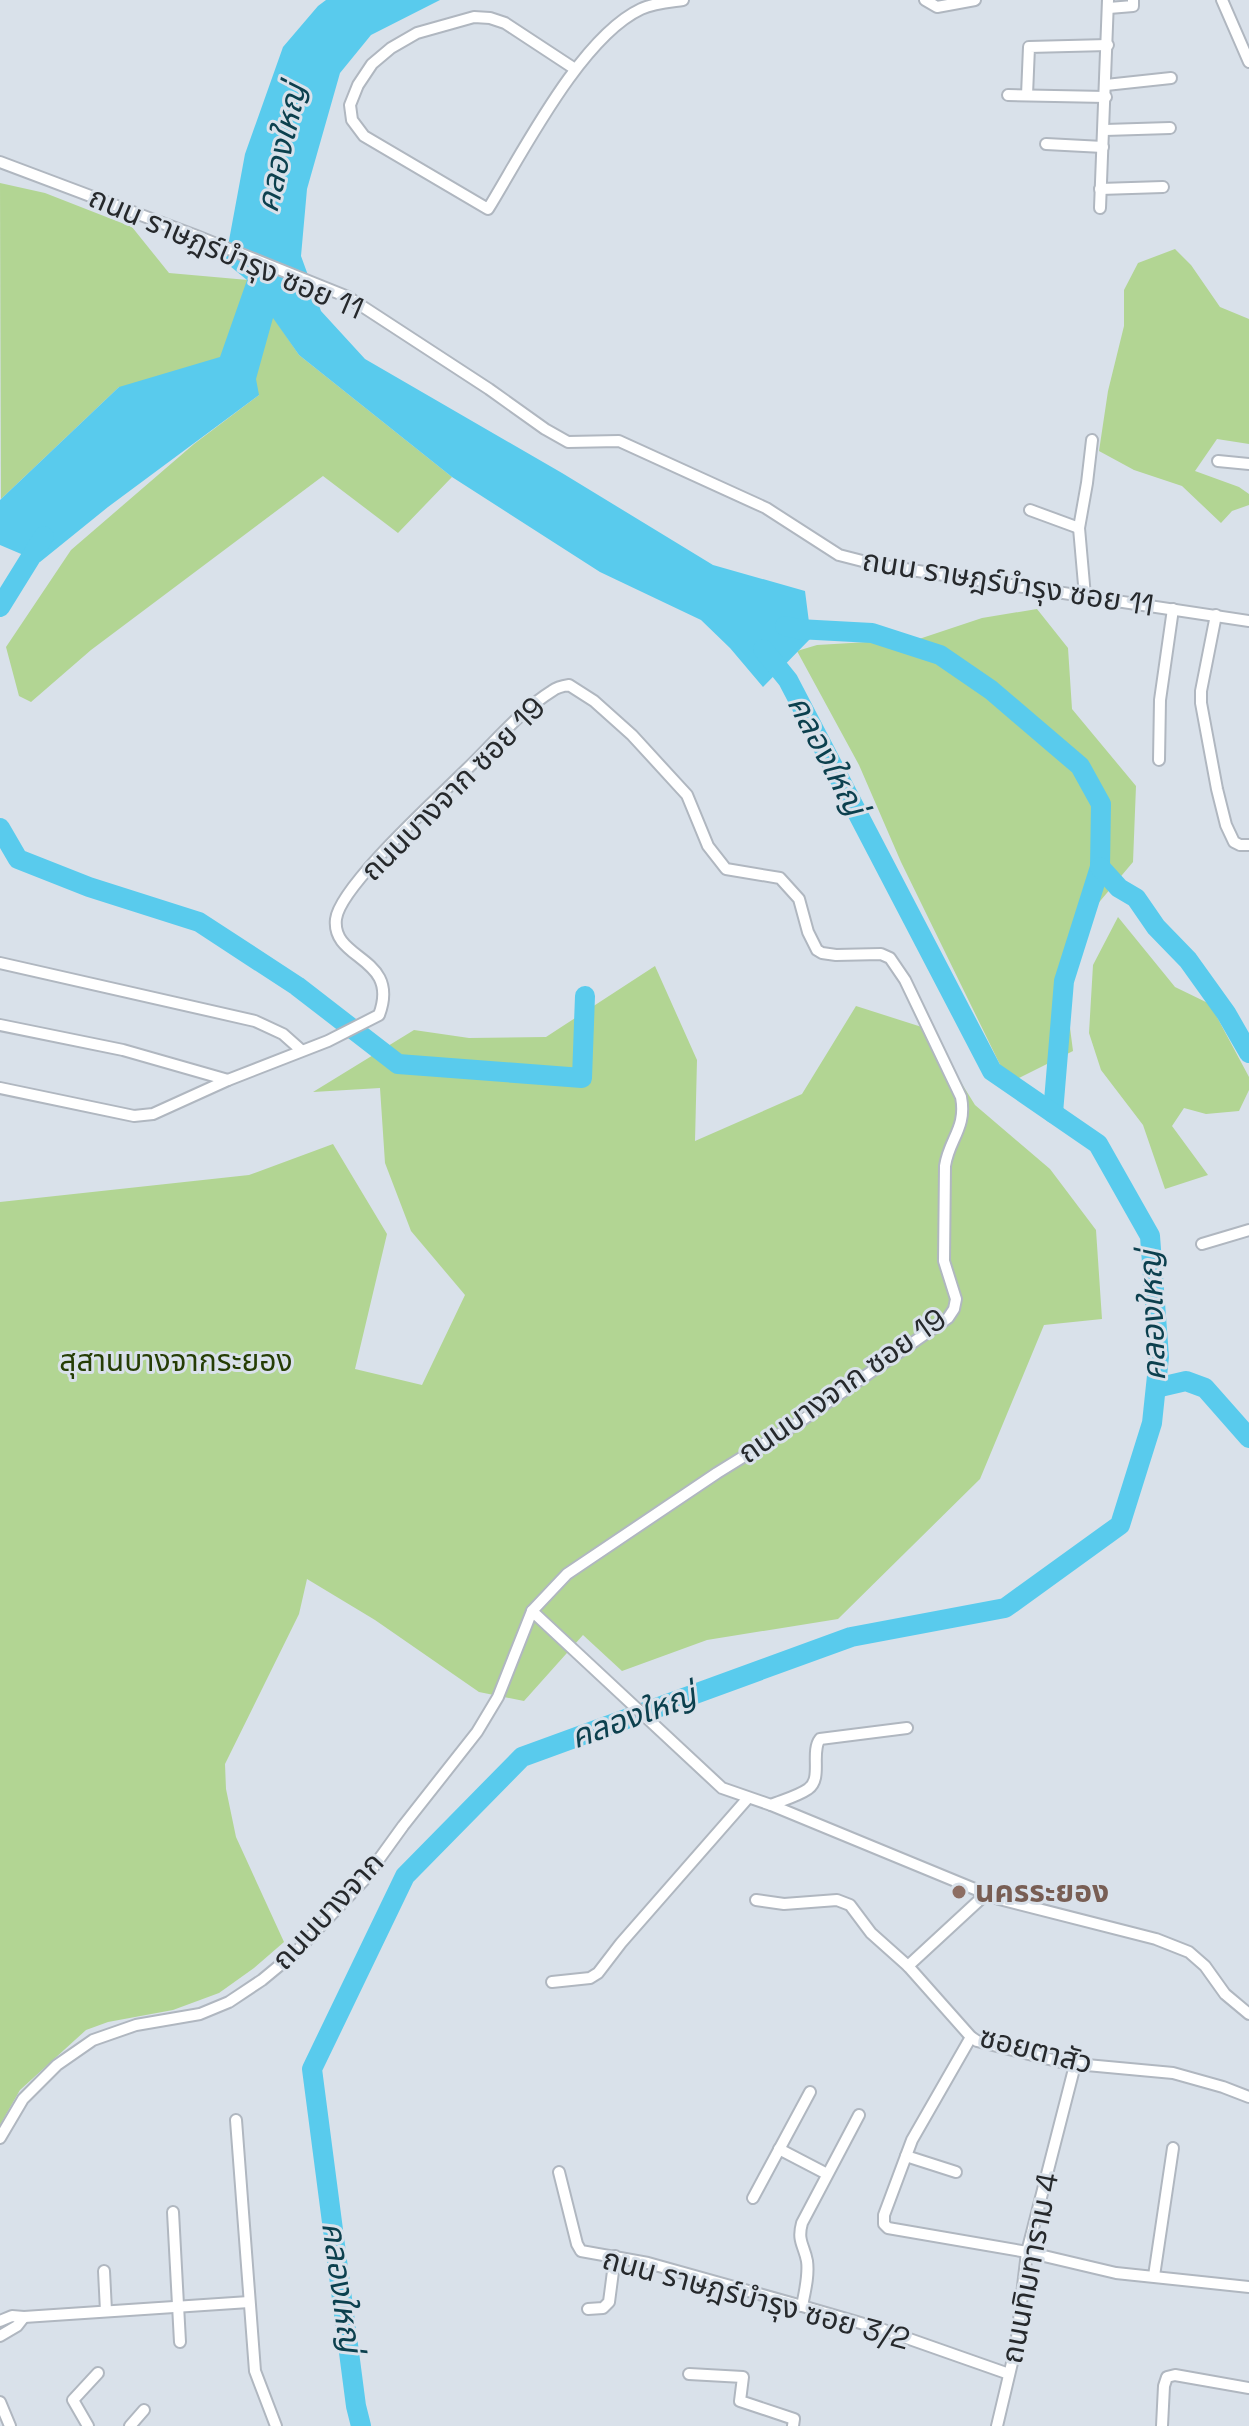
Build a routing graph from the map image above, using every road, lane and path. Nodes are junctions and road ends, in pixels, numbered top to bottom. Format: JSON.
{"nodes":[{"id":1,"x":683,"y":0,"type":"edge"},
{"id":2,"x":925,"y":0,"type":"edge"},
{"id":3,"x":975,"y":0,"type":"edge"},
{"id":4,"x":1133,"y":0,"type":"edge"},
{"id":5,"x":1222,"y":0,"type":"edge"},
{"id":6,"x":1108,"y":4,"type":"edge"},
{"id":7,"x":1108,"y":45,"type":"junction"},
{"id":8,"x":1249,"y":62,"type":"edge"},
{"id":9,"x":575,"y":69,"type":"junction"},
{"id":10,"x":1171,"y":78,"type":"dead end"},
{"id":11,"x":1106,"y":85,"type":"junction"},
{"id":12,"x":1008,"y":95,"type":"dead end"},
{"id":13,"x":1027,"y":95,"type":"junction"},
{"id":14,"x":1106,"y":97,"type":"junction"},
{"id":15,"x":1170,"y":128,"type":"dead end"},
{"id":16,"x":1105,"y":130,"type":"junction"},
{"id":17,"x":1046,"y":144,"type":"dead end"},
{"id":18,"x":1103,"y":147,"type":"junction"},
{"id":19,"x":0,"y":162,"type":"edge"},
{"id":20,"x":1163,"y":187,"type":"dead end"},
{"id":21,"x":1100,"y":189,"type":"junction"},
{"id":22,"x":1100,"y":208,"type":"dead end"},
{"id":23,"x":1092,"y":440,"type":"dead end"},
{"id":24,"x":1218,"y":461,"type":"dead end"},
{"id":25,"x":1249,"y":464,"type":"edge"},
{"id":26,"x":1030,"y":510,"type":"dead end"},
{"id":27,"x":1079,"y":528,"type":"junction"},
{"id":28,"x":1085,"y":596,"type":"junction"},
{"id":29,"x":1173,"y":609,"type":"junction"},
{"id":30,"x":1216,"y":615,"type":"junction"},
{"id":31,"x":1249,"y":621,"type":"edge"},
{"id":32,"x":1159,"y":760,"type":"dead end"},
{"id":33,"x":1249,"y":845,"type":"edge"},
{"id":34,"x":0,"y":963,"type":"edge"},
{"id":35,"x":0,"y":1025,"type":"edge"},
{"id":36,"x":301,"y":1050,"type":"junction"},
{"id":37,"x":228,"y":1080,"type":"junction"},
{"id":38,"x":0,"y":1088,"type":"edge"},
{"id":39,"x":1249,"y":1230,"type":"edge"},
{"id":40,"x":1202,"y":1244,"type":"dead end"},
{"id":41,"x":532,"y":1611,"type":"junction"},
{"id":42,"x":907,"y":1728,"type":"dead end"},
{"id":43,"x":748,"y":1798,"type":"junction"},
{"id":44,"x":771,"y":1805,"type":"junction"},
{"id":45,"x":986,"y":1894,"type":"junction"},
{"id":46,"x":756,"y":1900,"type":"dead end"},
{"id":47,"x":908,"y":1966,"type":"junction"},
{"id":48,"x":552,"y":1982,"type":"dead end"},
{"id":49,"x":1249,"y":2014,"type":"edge"},
{"id":50,"x":971,"y":2037,"type":"junction"},
{"id":51,"x":1075,"y":2065,"type":"junction"},
{"id":52,"x":810,"y":2092,"type":"dead end"},
{"id":53,"x":1249,"y":2097,"type":"edge"},
{"id":54,"x":859,"y":2115,"type":"dead end"},
{"id":55,"x":236,"y":2120,"type":"dead end"},
{"id":56,"x":0,"y":2138,"type":"edge"},
{"id":57,"x":1173,"y":2148,"type":"dead end"},
{"id":58,"x":779,"y":2149,"type":"junction"},
{"id":59,"x":906,"y":2156,"type":"junction"},
{"id":60,"x":559,"y":2172,"type":"dead end"},
{"id":61,"x":956,"y":2172,"type":"dead end"},
{"id":62,"x":827,"y":2174,"type":"junction"},
{"id":63,"x":753,"y":2198,"type":"dead end"},
{"id":64,"x":173,"y":2212,"type":"dead end"},
{"id":65,"x":1027,"y":2252,"type":"junction"},
{"id":66,"x":615,"y":2256,"type":"junction"},
{"id":67,"x":104,"y":2271,"type":"dead end"},
{"id":68,"x":1154,"y":2276,"type":"junction"},
{"id":69,"x":1249,"y":2287,"type":"edge"},
{"id":70,"x":249,"y":2302,"type":"junction"},
{"id":71,"x":179,"y":2306,"type":"junction"},
{"id":72,"x":802,"y":2306,"type":"junction"},
{"id":73,"x":588,"y":2309,"type":"dead end"},
{"id":74,"x":106,"y":2311,"type":"junction"},
{"id":75,"x":24,"y":2317,"type":"junction"},
{"id":76,"x":0,"y":2321,"type":"edge"},
{"id":77,"x":0,"y":2336,"type":"edge"},
{"id":78,"x":180,"y":2342,"type":"dead end"},
{"id":79,"x":98,"y":2373,"type":"dead end"},
{"id":80,"x":689,"y":2374,"type":"dead end"},
{"id":81,"x":1009,"y":2374,"type":"junction"},
{"id":82,"x":1249,"y":2388,"type":"edge"},
{"id":83,"x":0,"y":2402,"type":"edge"},
{"id":84,"x":144,"y":2410,"type":"dead end"},
{"id":85,"x":10,"y":2426,"type":"edge"},
{"id":86,"x":88,"y":2426,"type":"edge"},
{"id":87,"x":130,"y":2426,"type":"edge"},
{"id":88,"x":276,"y":2426,"type":"edge"},
{"id":89,"x":793,"y":2426,"type":"edge"},
{"id":90,"x":997,"y":2426,"type":"edge"},
{"id":91,"x":1162,"y":2426,"type":"edge"}],
"edges":[{"from":1,"to":9,"type":"street"},
{"from":2,"to":3,"type":"street"},
{"from":4,"to":6,"type":"street"},
{"from":5,"to":8,"type":"street"},
{"from":6,"to":7,"type":"street"},
{"from":7,"to":11,"type":"street"},
{"from":7,"to":13,"type":"street"},
{"from":9,"to":9,"type":"street"},
{"from":10,"to":11,"type":"street"},
{"from":11,"to":14,"type":"street"},
{"from":12,"to":13,"type":"street"},
{"from":13,"to":14,"type":"street"},
{"from":14,"to":16,"type":"street"},
{"from":15,"to":16,"type":"street"},
{"from":16,"to":18,"type":"street"},
{"from":17,"to":18,"type":"street"},
{"from":18,"to":21,"type":"street"},
{"from":19,"to":28,"type":"street","name":"ถนน ราษฎร์บำรุง ซอย 11"},
{"from":20,"to":21,"type":"street"},
{"from":21,"to":22,"type":"street"},
{"from":23,"to":27,"type":"street"},
{"from":24,"to":25,"type":"street"},
{"from":26,"to":27,"type":"street"},
{"from":27,"to":28,"type":"street"},
{"from":28,"to":29,"type":"street","name":"ถนน ราษฎร์บำรุง ซอย 11"},
{"from":29,"to":30,"type":"street","name":"ถนน ราษฎร์บำรุง ซอย 11"},
{"from":29,"to":32,"type":"street"},
{"from":30,"to":31,"type":"street","name":"ถนน ราษฎร์บำรุง ซอย 11"},
{"from":30,"to":33,"type":"street"},
{"from":34,"to":36,"type":"street"},
{"from":35,"to":37,"type":"street"},
{"from":36,"to":37,"type":"street","name":"ถนนบางจาก ซอย 19"},
{"from":36,"to":41,"type":"street","name":"ถนนบางจาก ซอย 19"},
{"from":37,"to":38,"type":"street","name":"ถนนบางจาก ซอย 19"},
{"from":39,"to":40,"type":"street"},
{"from":41,"to":43,"type":"street"},
{"from":41,"to":56,"type":"street","name":"ถนนบางจาก"},
{"from":42,"to":44,"type":"street"},
{"from":43,"to":44,"type":"street"},
{"from":43,"to":48,"type":"street"},
{"from":44,"to":45,"type":"street"},
{"from":45,"to":47,"type":"street"},
{"from":45,"to":49,"type":"street"},
{"from":46,"to":47,"type":"street","name":"ซอยตาสัว"},
{"from":47,"to":50,"type":"street","name":"ซอยตาสัว"},
{"from":50,"to":51,"type":"street","name":"ซอยตาสัว"},
{"from":50,"to":59,"type":"street"},
{"from":51,"to":53,"type":"street","name":"ซอยตาสัว"},
{"from":51,"to":65,"type":"street","name":"ถนนทิมทาราม 4"},
{"from":52,"to":58,"type":"street"},
{"from":54,"to":62,"type":"street"},
{"from":55,"to":70,"type":"street"},
{"from":57,"to":68,"type":"street"},
{"from":58,"to":62,"type":"street"},
{"from":58,"to":63,"type":"street"},
{"from":59,"to":61,"type":"street"},
{"from":59,"to":65,"type":"street"},
{"from":60,"to":66,"type":"street","name":"ถนน ราษฎร์บำรุง ซอย 3/2"},
{"from":62,"to":72,"type":"street"},
{"from":64,"to":71,"type":"street"},
{"from":65,"to":68,"type":"street"},
{"from":65,"to":81,"type":"street","name":"ถนนทิมทาราม 4"},
{"from":66,"to":72,"type":"street","name":"ถนน ราษฎร์บำรุง ซอย 3/2"},
{"from":66,"to":73,"type":"street"},
{"from":67,"to":74,"type":"street"},
{"from":68,"to":69,"type":"street"},
{"from":70,"to":71,"type":"street"},
{"from":70,"to":88,"type":"street"},
{"from":71,"to":74,"type":"street"},
{"from":71,"to":78,"type":"street"},
{"from":72,"to":81,"type":"street","name":"ถนน ราษฎร์บำรุง ซอย 3/2"},
{"from":74,"to":75,"type":"street"},
{"from":75,"to":76,"type":"street"},
{"from":75,"to":77,"type":"street"},
{"from":79,"to":86,"type":"street"},
{"from":80,"to":89,"type":"street"},
{"from":81,"to":90,"type":"street","name":"ถนนทิมทาราม 4"},
{"from":82,"to":91,"type":"street"},
{"from":83,"to":85,"type":"street"},
{"from":84,"to":87,"type":"street"}]}
